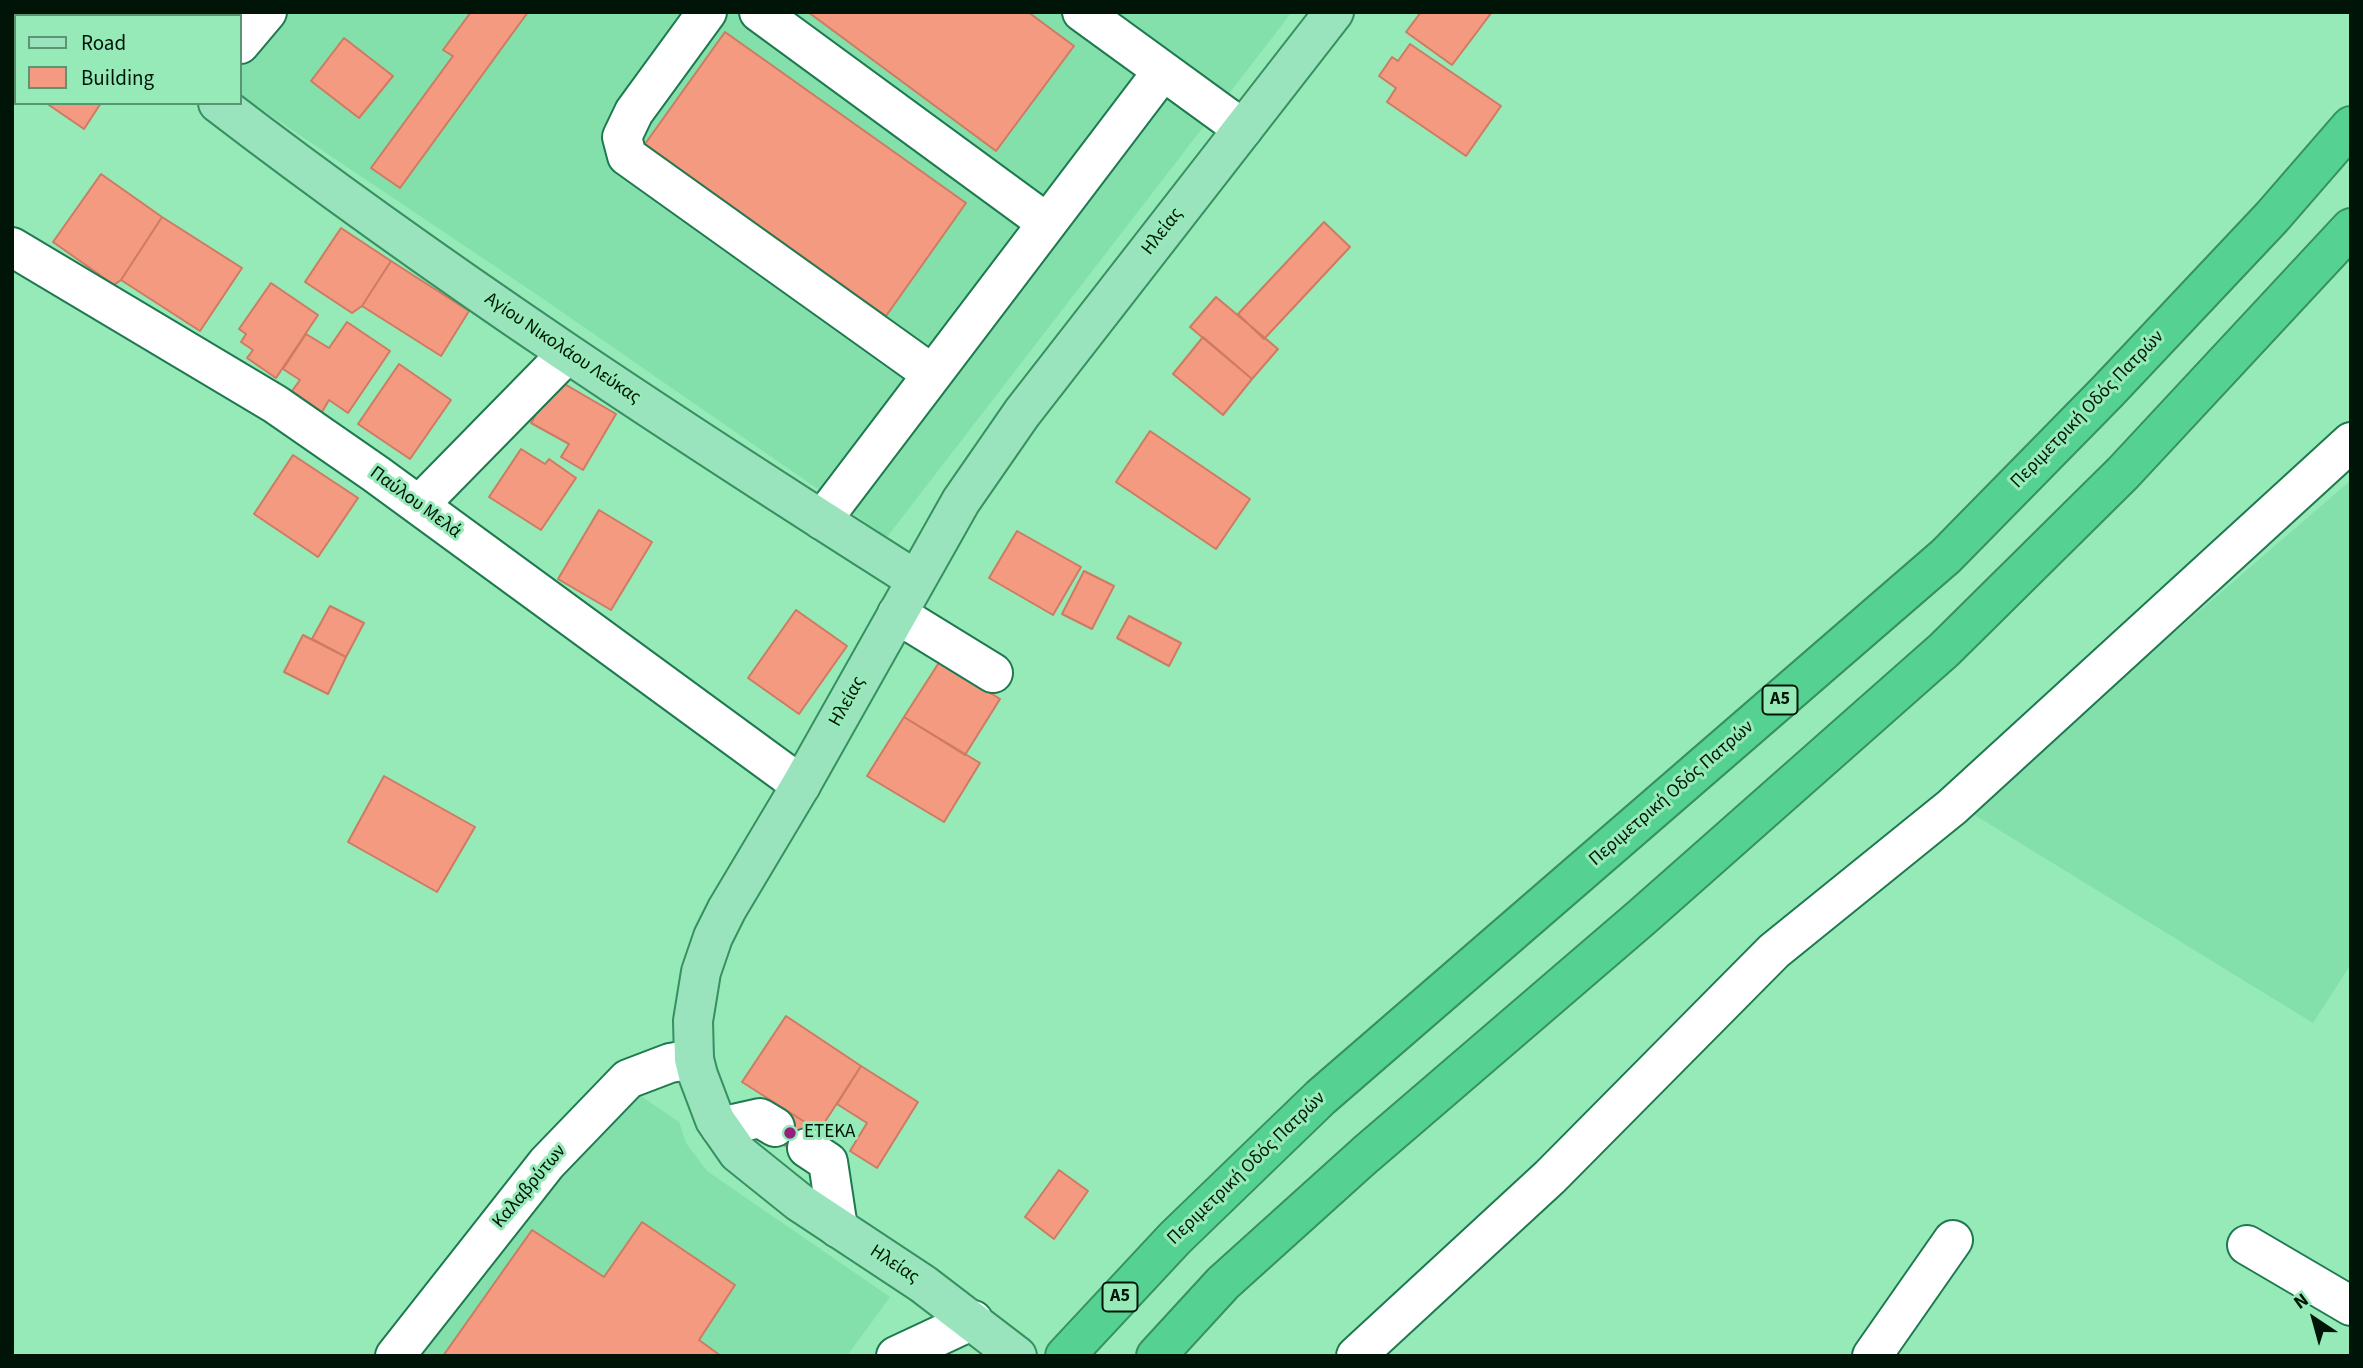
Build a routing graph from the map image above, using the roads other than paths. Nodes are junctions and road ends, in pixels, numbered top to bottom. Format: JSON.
{"nodes":[{"id":1,"x":267,"y":12,"type":"edge"},
{"id":2,"x":707,"y":12,"type":"edge"},
{"id":3,"x":759,"y":12,"type":"edge"},
{"id":4,"x":1082,"y":12,"type":"edge"},
{"id":5,"x":1334,"y":12,"type":"edge"},
{"id":6,"x":242,"y":42,"type":"edge"},
{"id":7,"x":1162,"y":72,"type":"junction"},
{"id":8,"x":221,"y":105,"type":"edge"},
{"id":9,"x":2351,"y":126,"type":"edge"},
{"id":10,"x":1243,"y":129,"type":"junction"},
{"id":11,"x":1047,"y":223,"type":"junction"},
{"id":12,"x":2351,"y":228,"type":"edge"},
{"id":13,"x":12,"y":247,"type":"edge"},
{"id":14,"x":567,"y":354,"type":"junction"},
{"id":15,"x":932,"y":374,"type":"junction"},
{"id":16,"x":2351,"y":442,"type":"edge"},
{"id":17,"x":419,"y":505,"type":"junction"},
{"id":18,"x":822,"y":520,"type":"junction"},
{"id":19,"x":916,"y":580,"type":"junction"},
{"id":20,"x":897,"y":614,"type":"junction"},
{"id":21,"x":993,"y":673,"type":"dead end"},
{"id":22,"x":801,"y":785,"type":"junction"},
{"id":23,"x":694,"y":1059,"type":"junction"},
{"id":24,"x":720,"y":1127,"type":"junction"},
{"id":25,"x":775,"y":1127,"type":"dead end"},
{"id":26,"x":807,"y":1148,"type":"dead end"},
{"id":27,"x":838,"y":1227,"type":"junction"},
{"id":28,"x":1952,"y":1240,"type":"dead end"},
{"id":29,"x":2247,"y":1245,"type":"dead end"},
{"id":30,"x":2351,"y":1306,"type":"edge"},
{"id":31,"x":973,"y":1320,"type":"junction"},
{"id":32,"x":395,"y":1356,"type":"edge"},
{"id":33,"x":896,"y":1356,"type":"edge"},
{"id":34,"x":1017,"y":1356,"type":"edge"},
{"id":35,"x":1065,"y":1356,"type":"edge"},
{"id":36,"x":1156,"y":1356,"type":"edge"},
{"id":37,"x":1356,"y":1356,"type":"edge"},
{"id":38,"x":1872,"y":1356,"type":"edge"}],
"edges":[{"from":1,"to":6,"type":"street"},
{"from":2,"to":15,"type":"street"},
{"from":3,"to":11,"type":"street"},
{"from":4,"to":7,"type":"street"},
{"from":5,"to":10,"type":"main road","name":"Ηλείας"},
{"from":7,"to":10,"type":"street"},
{"from":7,"to":11,"type":"street"},
{"from":8,"to":14,"type":"main road","name":"Αγίου Νικολάου Λεύκας"},
{"from":9,"to":35,"type":"highway","name":"Περιμετρική Οδός Πατρών","number":"Α5"},
{"from":10,"to":19,"type":"main road","name":"Ηλείας"},
{"from":11,"to":15,"type":"street"},
{"from":12,"to":36,"type":"highway"},
{"from":13,"to":17,"type":"street","name":"Παύλου Μελά"},
{"from":14,"to":17,"type":"street"},
{"from":14,"to":18,"type":"main road","name":"Αγίου Νικολάου Λεύκας"},
{"from":15,"to":18,"type":"street"},
{"from":16,"to":37,"type":"street"},
{"from":17,"to":22,"type":"street","name":"Παύλου Μελά"},
{"from":18,"to":19,"type":"main road","name":"Αγίου Νικολάου Λεύκας"},
{"from":19,"to":20,"type":"main road","name":"Ηλείας"},
{"from":20,"to":21,"type":"street"},
{"from":20,"to":22,"type":"main road","name":"Ηλείας"},
{"from":22,"to":23,"type":"main road","name":"Ηλείας"},
{"from":23,"to":24,"type":"main road","name":"Ηλείας"},
{"from":23,"to":32,"type":"street","name":"Καλαβρύτων"},
{"from":24,"to":25,"type":"street"},
{"from":24,"to":27,"type":"main road","name":"Ηλείας"},
{"from":26,"to":27,"type":"street"},
{"from":27,"to":31,"type":"main road","name":"Ηλείας"},
{"from":28,"to":38,"type":"street"},
{"from":29,"to":30,"type":"street"},
{"from":31,"to":33,"type":"street"},
{"from":31,"to":34,"type":"main road","name":"Ηλείας"}]}
